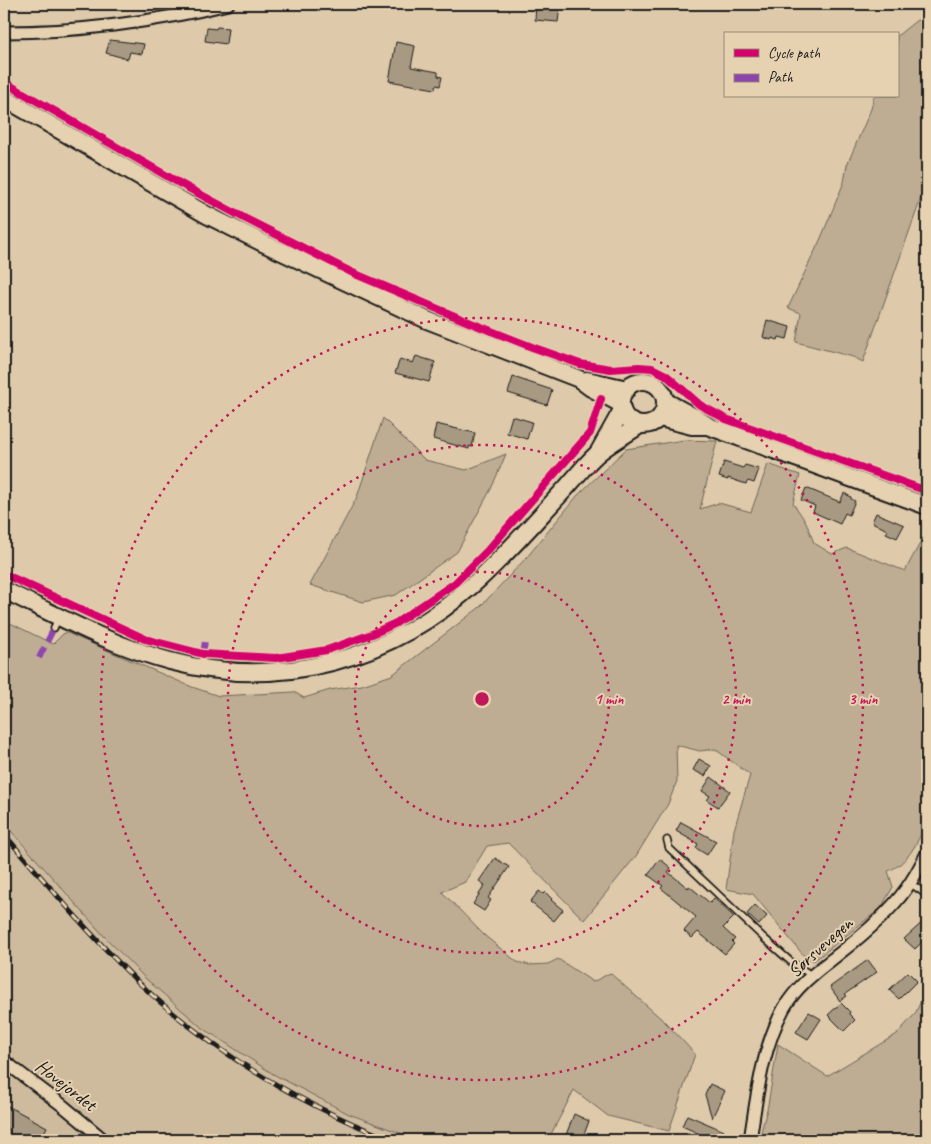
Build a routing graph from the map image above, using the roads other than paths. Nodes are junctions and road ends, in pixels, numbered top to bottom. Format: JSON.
{"nodes":[{"id":1,"x":228,"y":4,"type":"edge"},
{"id":2,"x":4,"y":32,"type":"edge"},
{"id":3,"x":4,"y":98,"type":"edge"},
{"id":4,"x":623,"y":401,"type":"junction"},
{"id":5,"x":666,"y":401,"type":"junction"},
{"id":6,"x":660,"y":418,"type":"junction"},
{"id":7,"x":640,"y":425,"type":"junction"},
{"id":8,"x":708,"y":426,"type":"junction"},
{"id":9,"x":598,"y":453,"type":"junction"},
{"id":10,"x":927,"y":506,"type":"edge"},
{"id":11,"x":4,"y":590,"type":"edge"},
{"id":12,"x":667,"y":840,"type":"dead end"},
{"id":13,"x":927,"y":853,"type":"edge"},
{"id":14,"x":910,"y":883,"type":"junction"},
{"id":15,"x":927,"y":895,"type":"edge"},
{"id":16,"x":811,"y":975,"type":"junction"},
{"id":17,"x":4,"y":1061,"type":"edge"},
{"id":18,"x":104,"y":1140,"type":"edge"},
{"id":19,"x":750,"y":1140,"type":"edge"}],
"edges":[{"from":1,"to":2,"type":"street"},
{"from":3,"to":4,"type":"main road"},
{"from":4,"to":5,"type":"main road"},
{"from":4,"to":7,"type":"main road"},
{"from":4,"to":9,"type":"main road"},
{"from":5,"to":6,"type":"main road"},
{"from":5,"to":8,"type":"main road"},
{"from":6,"to":7,"type":"main road"},
{"from":6,"to":8,"type":"main road"},
{"from":7,"to":9,"type":"main road"},
{"from":8,"to":10,"type":"main road"},
{"from":9,"to":11,"type":"main road"},
{"from":12,"to":16,"type":"lane"},
{"from":13,"to":14,"type":"street","name":"Sørsvevegen"},
{"from":14,"to":15,"type":"lane"},
{"from":14,"to":16,"type":"street","name":"Sørsvevegen"},
{"from":16,"to":19,"type":"street","name":"Sørsvevegen"},
{"from":17,"to":18,"type":"street","name":"Hovejordet"}]}
